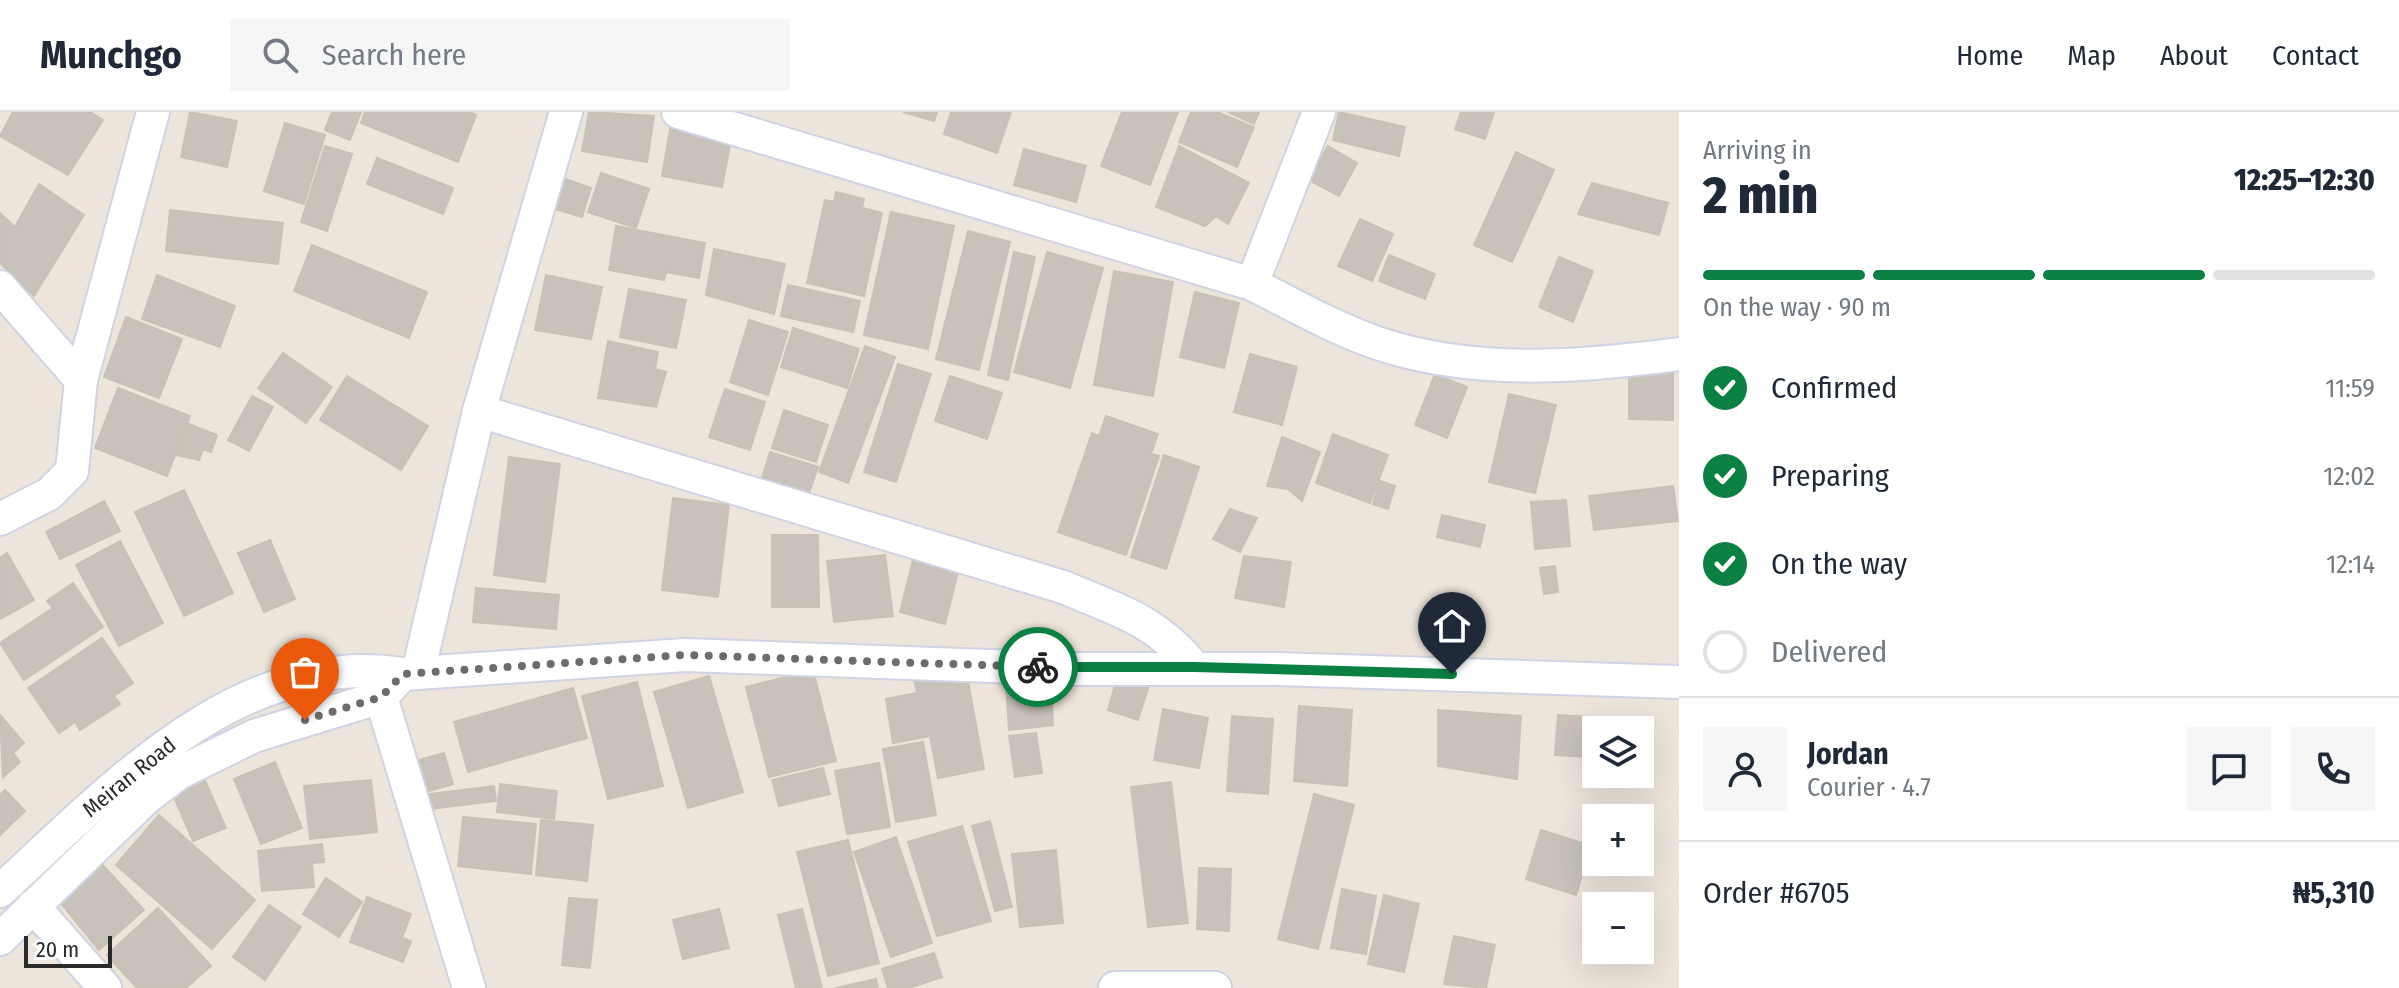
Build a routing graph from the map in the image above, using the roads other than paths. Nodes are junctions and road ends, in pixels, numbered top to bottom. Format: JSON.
{"nodes":[{"id":1,"x":153,"y":112,"type":"edge"},
{"id":2,"x":566,"y":112,"type":"edge"},
{"id":3,"x":678,"y":112,"type":"edge"},
{"id":4,"x":1319,"y":112,"type":"edge"},
{"id":5,"x":1252,"y":284,"type":"junction"},
{"id":6,"x":0,"y":287,"type":"edge"},
{"id":7,"x":1679,"y":354,"type":"edge"},
{"id":8,"x":81,"y":380,"type":"junction"},
{"id":9,"x":479,"y":411,"type":"junction"},
{"id":10,"x":0,"y":519,"type":"edge"},
{"id":11,"x":1194,"y":667,"type":"junction"},
{"id":12,"x":411,"y":673,"type":"junction"},
{"id":13,"x":1679,"y":682,"type":"edge"},
{"id":14,"x":381,"y":697,"type":"junction"},
{"id":15,"x":0,"y":891,"type":"edge"},
{"id":16,"x":33,"y":906,"type":"junction"},
{"id":17,"x":0,"y":939,"type":"edge"},
{"id":18,"x":105,"y":988,"type":"edge"},
{"id":19,"x":469,"y":988,"type":"edge"},
{"id":20,"x":1115,"y":988,"type":"edge"},
{"id":21,"x":1215,"y":988,"type":"edge"}],
"edges":[{"from":1,"to":8,"type":"street"},
{"from":2,"to":9,"type":"street"},
{"from":3,"to":5,"type":"street"},
{"from":4,"to":5,"type":"street"},
{"from":5,"to":7,"type":"street"},
{"from":6,"to":8,"type":"street"},
{"from":8,"to":10,"type":"street"},
{"from":9,"to":11,"type":"street"},
{"from":9,"to":12,"type":"street"},
{"from":11,"to":12,"type":"street"},
{"from":11,"to":13,"type":"street"},
{"from":12,"to":14,"type":"street","name":"Meiran Road"},
{"from":12,"to":15,"type":"street","name":"Meiran Road"},
{"from":14,"to":16,"type":"street","name":"Meiran Road"},
{"from":14,"to":19,"type":"street"},
{"from":16,"to":17,"type":"street","name":"Meiran Road"},
{"from":16,"to":18,"type":"street"},
{"from":20,"to":21,"type":"street"}]}
